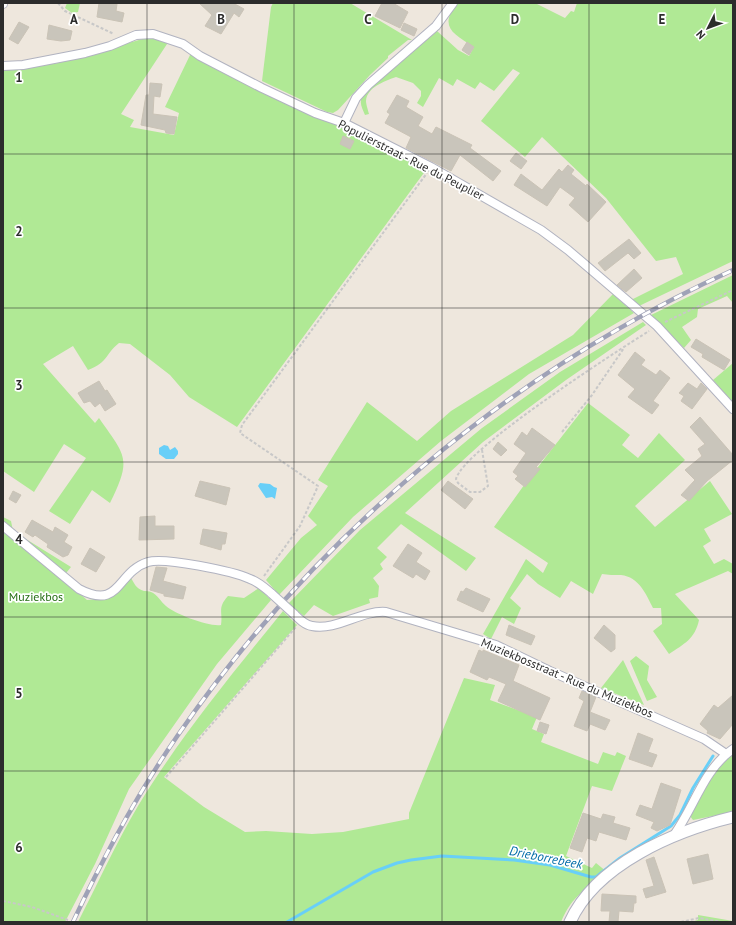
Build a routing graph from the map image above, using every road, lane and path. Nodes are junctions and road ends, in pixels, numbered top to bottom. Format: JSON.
{"nodes":[{"id":1,"x":58,"y":3,"type":"edge"},
{"id":2,"x":452,"y":3,"type":"edge"},
{"id":3,"x":123,"y":40,"type":"junction"},
{"id":4,"x":3,"y":66,"type":"edge"},
{"id":5,"x":344,"y":123,"type":"junction"},
{"id":6,"x":428,"y":172,"type":"dead end"},
{"id":7,"x":733,"y":290,"type":"edge"},
{"id":8,"x":657,"y":326,"type":"junction"},
{"id":9,"x":624,"y":347,"type":"junction"},
{"id":10,"x":733,"y":409,"type":"edge"},
{"id":11,"x":562,"y":432,"type":"dead end"},
{"id":12,"x":482,"y":450,"type":"junction"},
{"id":13,"x":3,"y":526,"type":"edge"},
{"id":14,"x":258,"y":583,"type":"junction"},
{"id":15,"x":301,"y":620,"type":"junction"},
{"id":16,"x":733,"y":749,"type":"edge"},
{"id":17,"x":726,"y":754,"type":"junction"},
{"id":18,"x":166,"y":777,"type":"dead end"},
{"id":19,"x":733,"y":817,"type":"edge"},
{"id":20,"x":674,"y":835,"type":"junction"},
{"id":21,"x":3,"y":901,"type":"edge"},
{"id":22,"x":67,"y":920,"type":"dead end"},
{"id":23,"x":570,"y":922,"type":"edge"},
{"id":24,"x":681,"y":922,"type":"edge"},
{"id":25,"x":722,"y":922,"type":"edge"}],
"edges":[{"from":1,"to":3,"type":"path"},
{"from":2,"to":5,"type":"street"},
{"from":3,"to":4,"type":"street","name":"Populierstraat - Rue du Peuplier"},
{"from":3,"to":5,"type":"street","name":"Populierstraat - Rue du Peuplier"},
{"from":5,"to":8,"type":"street","name":"Populierstraat - Rue du Peuplier"},
{"from":6,"to":14,"type":"path"},
{"from":7,"to":8,"type":"path"},
{"from":8,"to":9,"type":"path"},
{"from":8,"to":10,"type":"street","name":"Populierstraat - Rue du Peuplier"},
{"from":9,"to":11,"type":"path"},
{"from":9,"to":12,"type":"path"},
{"from":12,"to":12,"type":"path"},
{"from":13,"to":14,"type":"street"},
{"from":14,"to":15,"type":"street","name":"Muziekbosstraat - Rue du Muziekbos","bridge":true},
{"from":15,"to":17,"type":"street","name":"Muziekbosstraat - Rue du Muziekbos"},
{"from":15,"to":18,"type":"path"},
{"from":16,"to":17,"type":"street"},
{"from":17,"to":20,"type":"street"},
{"from":19,"to":20,"type":"main road"},
{"from":20,"to":23,"type":"main road"},
{"from":21,"to":22,"type":"path"},
{"from":24,"to":25,"type":"path"}]}
